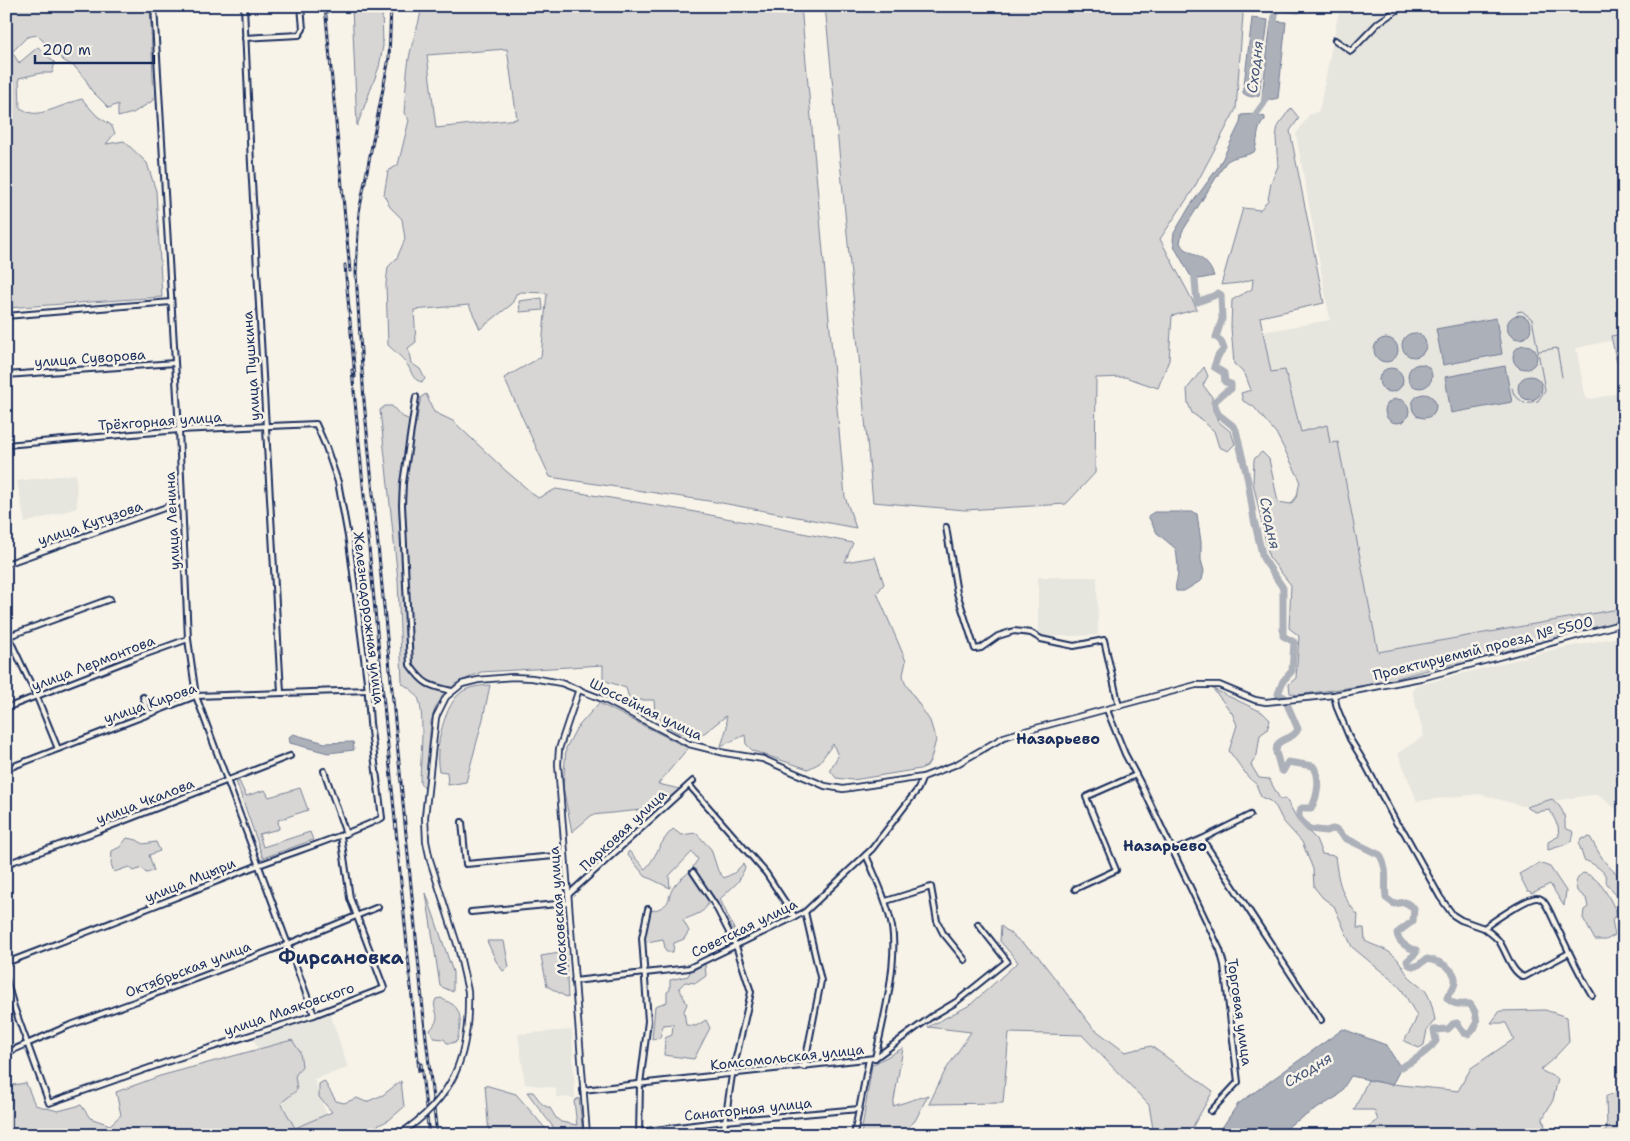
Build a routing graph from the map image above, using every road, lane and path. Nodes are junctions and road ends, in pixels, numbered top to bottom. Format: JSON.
{"nodes":[{"id":1,"x":154,"y":6,"type":"edge"},
{"id":2,"x":244,"y":6,"type":"edge"},
{"id":3,"x":302,"y":6,"type":"edge"},
{"id":4,"x":1403,"y":6,"type":"edge"},
{"id":5,"x":1621,"y":6,"type":"edge"},
{"id":6,"x":1624,"y":21,"type":"edge"},
{"id":7,"x":245,"y":38,"type":"junction"},
{"id":8,"x":1335,"y":40,"type":"dead end"},
{"id":9,"x":171,"y":302,"type":"junction"},
{"id":10,"x":6,"y":316,"type":"edge"},
{"id":11,"x":175,"y":364,"type":"junction"},
{"id":12,"x":6,"y":375,"type":"edge"},
{"id":13,"x":416,"y":397,"type":"dead end"},
{"id":14,"x":316,"y":424,"type":"joint"},
{"id":15,"x":266,"y":425,"type":"junction"},
{"id":16,"x":179,"y":430,"type":"junction"},
{"id":17,"x":6,"y":445,"type":"edge"},
{"id":18,"x":181,"y":502,"type":"junction"},
{"id":19,"x":946,"y":527,"type":"dead end"},
{"id":20,"x":6,"y":564,"type":"edge"},
{"id":21,"x":110,"y":599,"type":"dead end"},
{"id":22,"x":1624,"y":623,"type":"edge"},
{"id":23,"x":6,"y":628,"type":"edge"},
{"id":24,"x":7,"y":636,"type":"edge"},
{"id":25,"x":188,"y":639,"type":"junction"},
{"id":26,"x":579,"y":689,"type":"junction"},
{"id":27,"x":368,"y":690,"type":"junction"},
{"id":28,"x":452,"y":691,"type":"junction"},
{"id":29,"x":281,"y":692,"type":"junction"},
{"id":30,"x":1334,"y":695,"type":"junction"},
{"id":31,"x":196,"y":696,"type":"junction"},
{"id":32,"x":37,"y":697,"type":"junction"},
{"id":33,"x":143,"y":697,"type":"dead end"},
{"id":34,"x":1118,"y":706,"type":"junction"},
{"id":35,"x":6,"y":708,"type":"edge"},
{"id":36,"x":1107,"y":710,"type":"junction"},
{"id":37,"x":149,"y":713,"type":"junction"},
{"id":38,"x":58,"y":749,"type":"junction"},
{"id":39,"x":290,"y":756,"type":"dead end"},
{"id":40,"x":6,"y":769,"type":"edge"},
{"id":41,"x":324,"y":770,"type":"dead end"},
{"id":42,"x":923,"y":776,"type":"junction"},
{"id":43,"x":1136,"y":776,"type":"junction"},
{"id":44,"x":228,"y":781,"type":"junction"},
{"id":45,"x":693,"y":781,"type":"dead end"},
{"id":46,"x":689,"y":785,"type":"junction"},
{"id":47,"x":1250,"y":815,"type":"dead end"},
{"id":48,"x":382,"y":818,"type":"joint"},
{"id":49,"x":462,"y":822,"type":"dead end"},
{"id":50,"x":346,"y":834,"type":"junction"},
{"id":51,"x":341,"y":836,"type":"junction"},
{"id":52,"x":1202,"y":839,"type":"junction"},
{"id":53,"x":1173,"y":851,"type":"junction"},
{"id":54,"x":565,"y":855,"type":"junction"},
{"id":55,"x":866,"y":855,"type":"junction"},
{"id":56,"x":6,"y":864,"type":"edge"},
{"id":57,"x":259,"y":865,"type":"junction"},
{"id":58,"x":693,"y":872,"type":"dead end"},
{"id":59,"x":1075,"y":889,"type":"dead end"},
{"id":60,"x":568,"y":895,"type":"junction"},
{"id":61,"x":886,"y":902,"type":"junction"},
{"id":62,"x":568,"y":903,"type":"junction"},
{"id":63,"x":378,"y":907,"type":"dead end"},
{"id":64,"x":648,"y":909,"type":"dead end"},
{"id":65,"x":471,"y":912,"type":"dead end"},
{"id":66,"x":805,"y":912,"type":"junction"},
{"id":67,"x":356,"y":916,"type":"junction"},
{"id":68,"x":796,"y":916,"type":"junction"},
{"id":69,"x":978,"y":924,"type":"dead end"},
{"id":70,"x":1484,"y":928,"type":"junction"},
{"id":71,"x":288,"y":944,"type":"junction"},
{"id":72,"x":736,"y":946,"type":"junction"},
{"id":73,"x":1569,"y":953,"type":"junction"},
{"id":74,"x":965,"y":960,"type":"dead end"},
{"id":75,"x":6,"y":963,"type":"edge"},
{"id":76,"x":643,"y":974,"type":"junction"},
{"id":77,"x":6,"y":979,"type":"edge"},
{"id":78,"x":574,"y":981,"type":"junction"},
{"id":79,"x":1592,"y":995,"type":"dead end"},
{"id":80,"x":314,"y":1015,"type":"junction"},
{"id":81,"x":1321,"y":1020,"type":"dead end"},
{"id":82,"x":29,"y":1043,"type":"junction"},
{"id":83,"x":6,"y":1053,"type":"edge"},
{"id":84,"x":875,"y":1058,"type":"junction"},
{"id":85,"x":868,"y":1059,"type":"junction"},
{"id":86,"x":804,"y":1067,"type":"junction"},
{"id":87,"x":732,"y":1075,"type":"junction"},
{"id":88,"x":640,"y":1084,"type":"junction"},
{"id":89,"x":582,"y":1090,"type":"junction"},
{"id":90,"x":859,"y":1109,"type":"junction"},
{"id":91,"x":1211,"y":1110,"type":"dead end"},
{"id":92,"x":725,"y":1121,"type":"junction"},
{"id":93,"x":639,"y":1133,"type":"edge"},
{"id":94,"x":398,"y":1135,"type":"edge"},
{"id":95,"x":587,"y":1135,"type":"edge"},
{"id":96,"x":723,"y":1135,"type":"edge"},
{"id":97,"x":854,"y":1135,"type":"edge"}],
"edges":[{"from":1,"to":9,"type":"street","name":"улица Ленина"},
{"from":2,"to":7,"type":"street","name":"улица Пушкина"},
{"from":3,"to":7,"type":"street"},
{"from":4,"to":8,"type":"street"},
{"from":5,"to":6,"type":"main road"},
{"from":7,"to":15,"type":"street","name":"улица Пушкина"},
{"from":9,"to":10,"type":"street"},
{"from":9,"to":11,"type":"street","name":"улица Ленина"},
{"from":11,"to":12,"type":"street","name":"улица Суворова"},
{"from":11,"to":16,"type":"street","name":"улица Ленина"},
{"from":13,"to":28,"type":"street"},
{"from":14,"to":15,"type":"street","name":"Трёхгорная улица"},
{"from":14,"to":27,"type":"street","name":"Железнодорожная улица"},
{"from":15,"to":16,"type":"street","name":"Трёхгорная улица"},
{"from":15,"to":29,"type":"street","name":"улица Пушкина"},
{"from":16,"to":17,"type":"street","name":"Трёхгорная улица"},
{"from":16,"to":18,"type":"street","name":"улица Ленина"},
{"from":18,"to":20,"type":"street","name":"улица Кутузова"},
{"from":18,"to":25,"type":"street","name":"улица Ленина"},
{"from":19,"to":34,"type":"street"},
{"from":21,"to":24,"type":"street"},
{"from":22,"to":30,"type":"street","name":"Проектируемый проезд № 5500"},
{"from":23,"to":24,"type":"street"},
{"from":24,"to":32,"type":"street"},
{"from":25,"to":31,"type":"street","name":"улица Ленина"},
{"from":25,"to":32,"type":"street","name":"улица Лермонтова"},
{"from":26,"to":28,"type":"street","name":"Шоссейная улица"},
{"from":26,"to":42,"type":"street","name":"Шоссейная улица"},
{"from":26,"to":54,"type":"street","name":"Московская улица"},
{"from":27,"to":29,"type":"street","name":"улица Кирова"},
{"from":27,"to":48,"type":"street","name":"Железнодорожная улица"},
{"from":28,"to":94,"type":"street","bridge":true},
{"from":29,"to":31,"type":"street","name":"улица Кирова"},
{"from":30,"to":34,"type":"street","name":"Проектируемый проезд № 5500"},
{"from":30,"to":70,"type":"street"},
{"from":31,"to":37,"type":"street","name":"улица Кирова"},
{"from":31,"to":44,"type":"street","name":"улица Ленина"},
{"from":32,"to":35,"type":"street","name":"улица Лермонтова"},
{"from":32,"to":38,"type":"street"},
{"from":33,"to":37,"type":"street"},
{"from":34,"to":36,"type":"street","name":"Проектируемый проезд № 5500"},
{"from":36,"to":42,"type":"street","name":"Проектируемый проезд № 5500"},
{"from":36,"to":43,"type":"street","name":"Торговая улица"},
{"from":37,"to":38,"type":"street","name":"улица Кирова"},
{"from":38,"to":40,"type":"street","name":"улица Кирова"},
{"from":39,"to":44,"type":"street","name":"улица Чкалова"},
{"from":41,"to":50,"type":"street"},
{"from":42,"to":55,"type":"street","name":"Советская улица"},
{"from":43,"to":53,"type":"street","name":"Торговая улица"},
{"from":43,"to":59,"type":"street"},
{"from":44,"to":56,"type":"street","name":"улица Чкалова"},
{"from":44,"to":57,"type":"street","name":"улица Ленина"},
{"from":45,"to":46,"type":"street","name":"Парковая улица"},
{"from":46,"to":60,"type":"street","name":"Парковая улица"},
{"from":46,"to":68,"type":"street"},
{"from":47,"to":52,"type":"street"},
{"from":48,"to":50,"type":"street","name":"улица Мцыри"},
{"from":49,"to":54,"type":"street"},
{"from":50,"to":51,"type":"street","name":"улица Мцыри"},
{"from":51,"to":57,"type":"street","name":"улица Мцыри"},
{"from":51,"to":67,"type":"street","name":"улица Маяковского"},
{"from":52,"to":53,"type":"street"},
{"from":52,"to":81,"type":"street"},
{"from":53,"to":91,"type":"street","name":"Торговая улица"},
{"from":54,"to":60,"type":"street","name":"Московская улица"},
{"from":55,"to":61,"type":"street"},
{"from":55,"to":66,"type":"street","name":"Советская улица"},
{"from":57,"to":71,"type":"street","name":"улица Ленина"},
{"from":57,"to":75,"type":"street","name":"улица Мцыри"},
{"from":58,"to":72,"type":"street"},
{"from":60,"to":62,"type":"street","name":"Московская улица"},
{"from":61,"to":74,"type":"street"},
{"from":61,"to":84,"type":"street"},
{"from":62,"to":65,"type":"street"},
{"from":62,"to":78,"type":"street","name":"Московская улица"},
{"from":63,"to":67,"type":"street","name":"Октябрьская улица"},
{"from":64,"to":76,"type":"street"},
{"from":66,"to":68,"type":"street","name":"Советская улица"},
{"from":66,"to":86,"type":"street"},
{"from":67,"to":71,"type":"street","name":"Октябрьская улица"},
{"from":67,"to":80,"type":"street","name":"улица Маяковского"},
{"from":68,"to":72,"type":"street","name":"Советская улица"},
{"from":69,"to":84,"type":"street","name":"Комсомольская улица"},
{"from":70,"to":73,"type":"street"},
{"from":70,"to":73,"type":"street"},
{"from":71,"to":80,"type":"street","name":"улица Ленина"},
{"from":71,"to":82,"type":"street","name":"Октябрьская улица"},
{"from":72,"to":76,"type":"street","name":"Советская улица"},
{"from":72,"to":87,"type":"street"},
{"from":73,"to":79,"type":"street"},
{"from":76,"to":78,"type":"street","name":"Советская улица"},
{"from":76,"to":88,"type":"street"},
{"from":77,"to":82,"type":"street"},
{"from":78,"to":89,"type":"street","name":"Московская улица"},
{"from":80,"to":82,"type":"street","name":"улица Маяковского"},
{"from":82,"to":83,"type":"street","name":"Октябрьская улица"},
{"from":84,"to":85,"type":"street","name":"Комсомольская улица"},
{"from":85,"to":86,"type":"street","name":"Комсомольская улица"},
{"from":85,"to":90,"type":"street"},
{"from":86,"to":87,"type":"street","name":"Комсомольская улица"},
{"from":87,"to":88,"type":"street","name":"Комсомольская улица"},
{"from":87,"to":92,"type":"street"},
{"from":88,"to":89,"type":"street","name":"Комсомольская улица"},
{"from":88,"to":93,"type":"street"},
{"from":89,"to":95,"type":"street","name":"Московская улица"},
{"from":90,"to":92,"type":"street","name":"Санаторная улица"},
{"from":90,"to":97,"type":"street"},
{"from":92,"to":93,"type":"street","name":"Санаторная улица"},
{"from":92,"to":96,"type":"street"}]}
